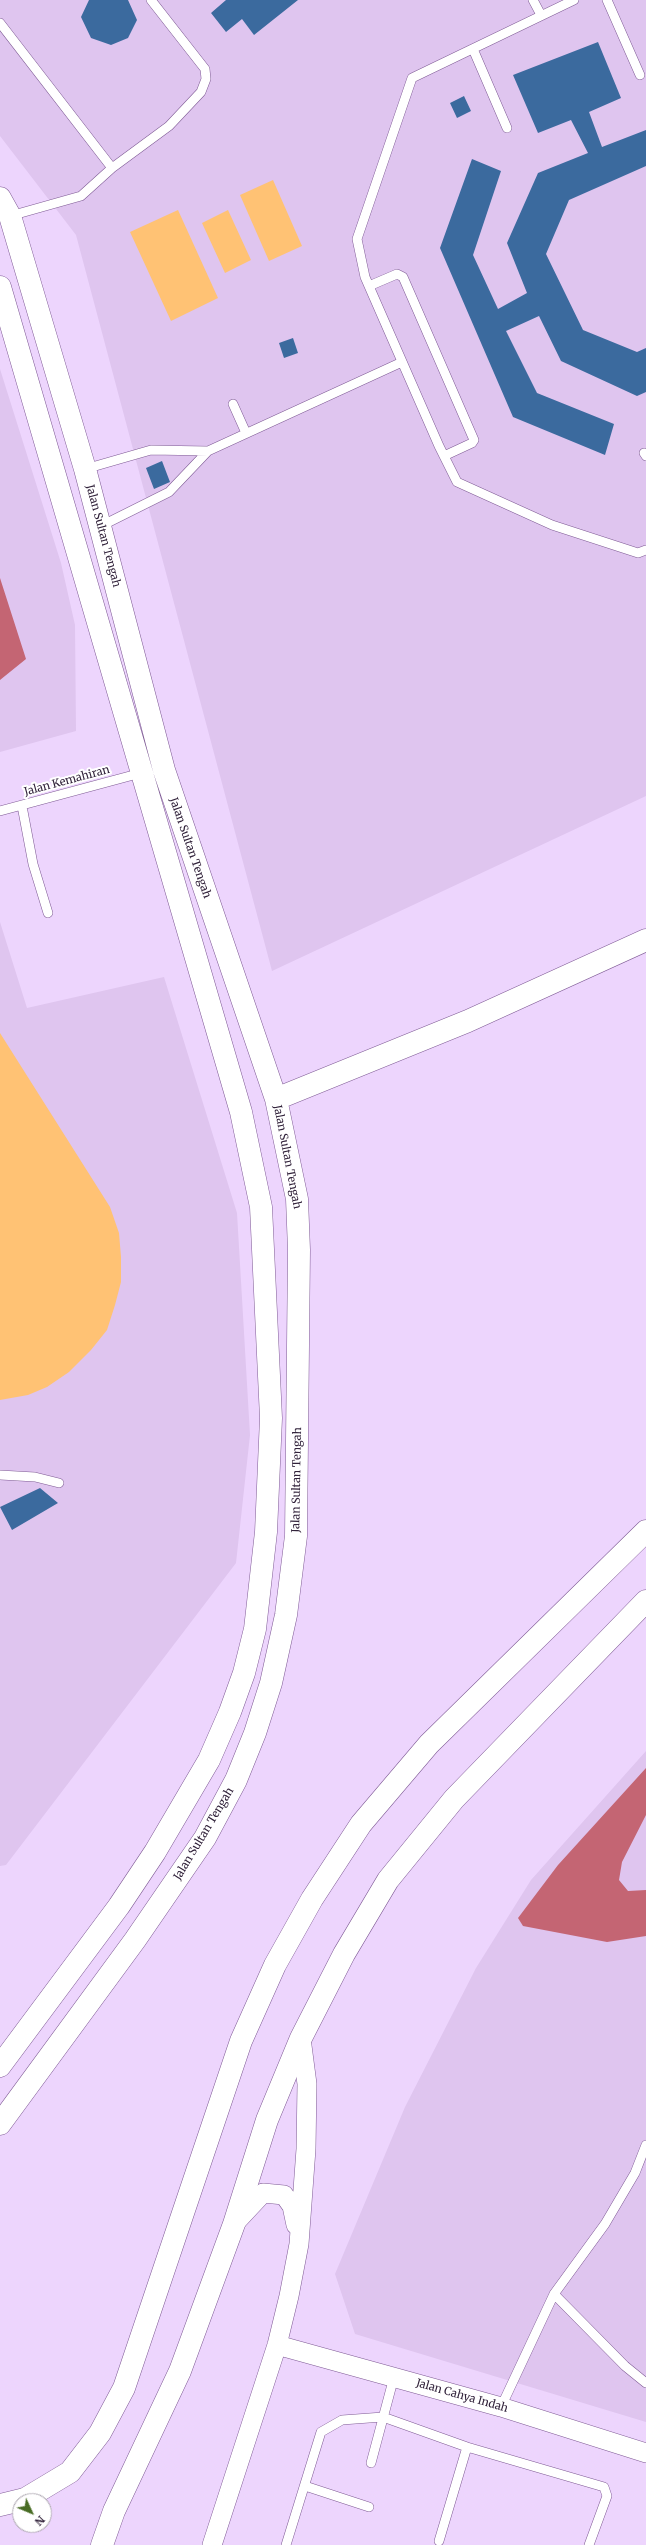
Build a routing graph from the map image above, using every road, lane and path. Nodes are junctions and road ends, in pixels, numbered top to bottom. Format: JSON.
{"nodes":[{"id":1,"x":151,"y":0,"type":"edge"},
{"id":2,"x":533,"y":0,"type":"edge"},
{"id":3,"x":574,"y":0,"type":"edge"},
{"id":4,"x":607,"y":0,"type":"edge"},
{"id":5,"x":541,"y":15,"type":"junction"},
{"id":6,"x":0,"y":22,"type":"edge"},
{"id":7,"x":473,"y":49,"type":"junction"},
{"id":8,"x":640,"y":75,"type":"dead end"},
{"id":9,"x":507,"y":128,"type":"dead end"},
{"id":10,"x":112,"y":168,"type":"junction"},
{"id":11,"x":5,"y":207,"type":"edge"},
{"id":12,"x":369,"y":286,"type":"junction"},
{"id":13,"x":0,"y":287,"type":"edge"},
{"id":14,"x":402,"y":362,"type":"junction"},
{"id":15,"x":233,"y":404,"type":"dead end"},
{"id":16,"x":246,"y":433,"type":"junction"},
{"id":17,"x":208,"y":451,"type":"junction"},
{"id":18,"x":444,"y":456,"type":"junction"},
{"id":19,"x":85,"y":469,"type":"junction"},
{"id":20,"x":101,"y":526,"type":"junction"},
{"id":21,"x":646,"y":550,"type":"edge"},
{"id":22,"x":141,"y":773,"type":"junction"},
{"id":23,"x":22,"y":806,"type":"junction"},
{"id":24,"x":0,"y":811,"type":"edge"},
{"id":25,"x":48,"y":913,"type":"dead end"},
{"id":26,"x":646,"y":940,"type":"edge"},
{"id":27,"x":276,"y":1099,"type":"junction"},
{"id":28,"x":0,"y":1475,"type":"edge"},
{"id":29,"x":59,"y":1483,"type":"dead end"},
{"id":30,"x":646,"y":1531,"type":"edge"},
{"id":31,"x":646,"y":1601,"type":"edge"},
{"id":32,"x":301,"y":2038,"type":"junction"},
{"id":33,"x":0,"y":2066,"type":"edge"},
{"id":34,"x":0,"y":2124,"type":"edge"},
{"id":35,"x":646,"y":2145,"type":"edge"},
{"id":36,"x":234,"y":2224,"type":"junction"},
{"id":37,"x":299,"y":2244,"type":"junction"},
{"id":38,"x":554,"y":2294,"type":"junction"},
{"id":39,"x":277,"y":2345,"type":"junction"},
{"id":40,"x":394,"y":2377,"type":"junction"},
{"id":41,"x":646,"y":2383,"type":"edge"},
{"id":42,"x":501,"y":2407,"type":"junction"},
{"id":43,"x":383,"y":2417,"type":"junction"},
{"id":44,"x":466,"y":2447,"type":"junction"},
{"id":45,"x":646,"y":2453,"type":"edge"},
{"id":46,"x":371,"y":2463,"type":"dead end"},
{"id":47,"x":305,"y":2486,"type":"junction"},
{"id":48,"x":0,"y":2505,"type":"edge"},
{"id":49,"x":369,"y":2507,"type":"dead end"},
{"id":50,"x":439,"y":2541,"type":"dead end"},
{"id":51,"x":102,"y":2545,"type":"edge"},
{"id":52,"x":212,"y":2545,"type":"edge"},
{"id":53,"x":286,"y":2545,"type":"edge"},
{"id":54,"x":589,"y":2545,"type":"edge"}],
"edges":[{"from":1,"to":10,"type":"lane"},
{"from":2,"to":5,"type":"lane"},
{"from":3,"to":5,"type":"lane"},
{"from":4,"to":8,"type":"lane"},
{"from":5,"to":7,"type":"lane"},
{"from":6,"to":10,"type":"lane"},
{"from":7,"to":9,"type":"lane"},
{"from":7,"to":12,"type":"lane"},
{"from":10,"to":11,"type":"lane"},
{"from":11,"to":19,"type":"main road","name":"Jalan Sultan Tengah"},
{"from":12,"to":14,"type":"lane"},
{"from":12,"to":18,"type":"lane"},
{"from":13,"to":22,"type":"main road"},
{"from":14,"to":16,"type":"lane"},
{"from":14,"to":18,"type":"lane"},
{"from":15,"to":16,"type":"lane"},
{"from":16,"to":17,"type":"lane"},
{"from":17,"to":19,"type":"lane"},
{"from":17,"to":20,"type":"lane"},
{"from":18,"to":21,"type":"lane"},
{"from":19,"to":20,"type":"main road","name":"Jalan Sultan Tengah"},
{"from":20,"to":27,"type":"main road","name":"Jalan Sultan Tengah"},
{"from":22,"to":23,"type":"lane","name":"Jalan Kemahiran"},
{"from":22,"to":33,"type":"main road"},
{"from":23,"to":24,"type":"lane","name":"Jalan Kemahiran"},
{"from":23,"to":25,"type":"lane"},
{"from":26,"to":27,"type":"main road"},
{"from":27,"to":34,"type":"main road","name":"Jalan Sultan Tengah"},
{"from":28,"to":29,"type":"lane"},
{"from":30,"to":48,"type":"main road"},
{"from":31,"to":32,"type":"main road"},
{"from":32,"to":36,"type":"main road"},
{"from":32,"to":37,"type":"street"},
{"from":35,"to":38,"type":"lane"},
{"from":36,"to":37,"type":"street"},
{"from":36,"to":51,"type":"main road"},
{"from":37,"to":39,"type":"street"},
{"from":38,"to":41,"type":"lane"},
{"from":38,"to":42,"type":"lane"},
{"from":39,"to":40,"type":"street","name":"Jalan Cahya Indah"},
{"from":39,"to":52,"type":"street"},
{"from":40,"to":42,"type":"street","name":"Jalan Cahya Indah"},
{"from":40,"to":43,"type":"lane"},
{"from":42,"to":45,"type":"street","name":"Jalan Cahya Indah"},
{"from":43,"to":44,"type":"lane"},
{"from":43,"to":46,"type":"lane"},
{"from":43,"to":47,"type":"lane"},
{"from":44,"to":50,"type":"lane"},
{"from":44,"to":54,"type":"lane"},
{"from":47,"to":49,"type":"lane"},
{"from":47,"to":53,"type":"lane"}]}
